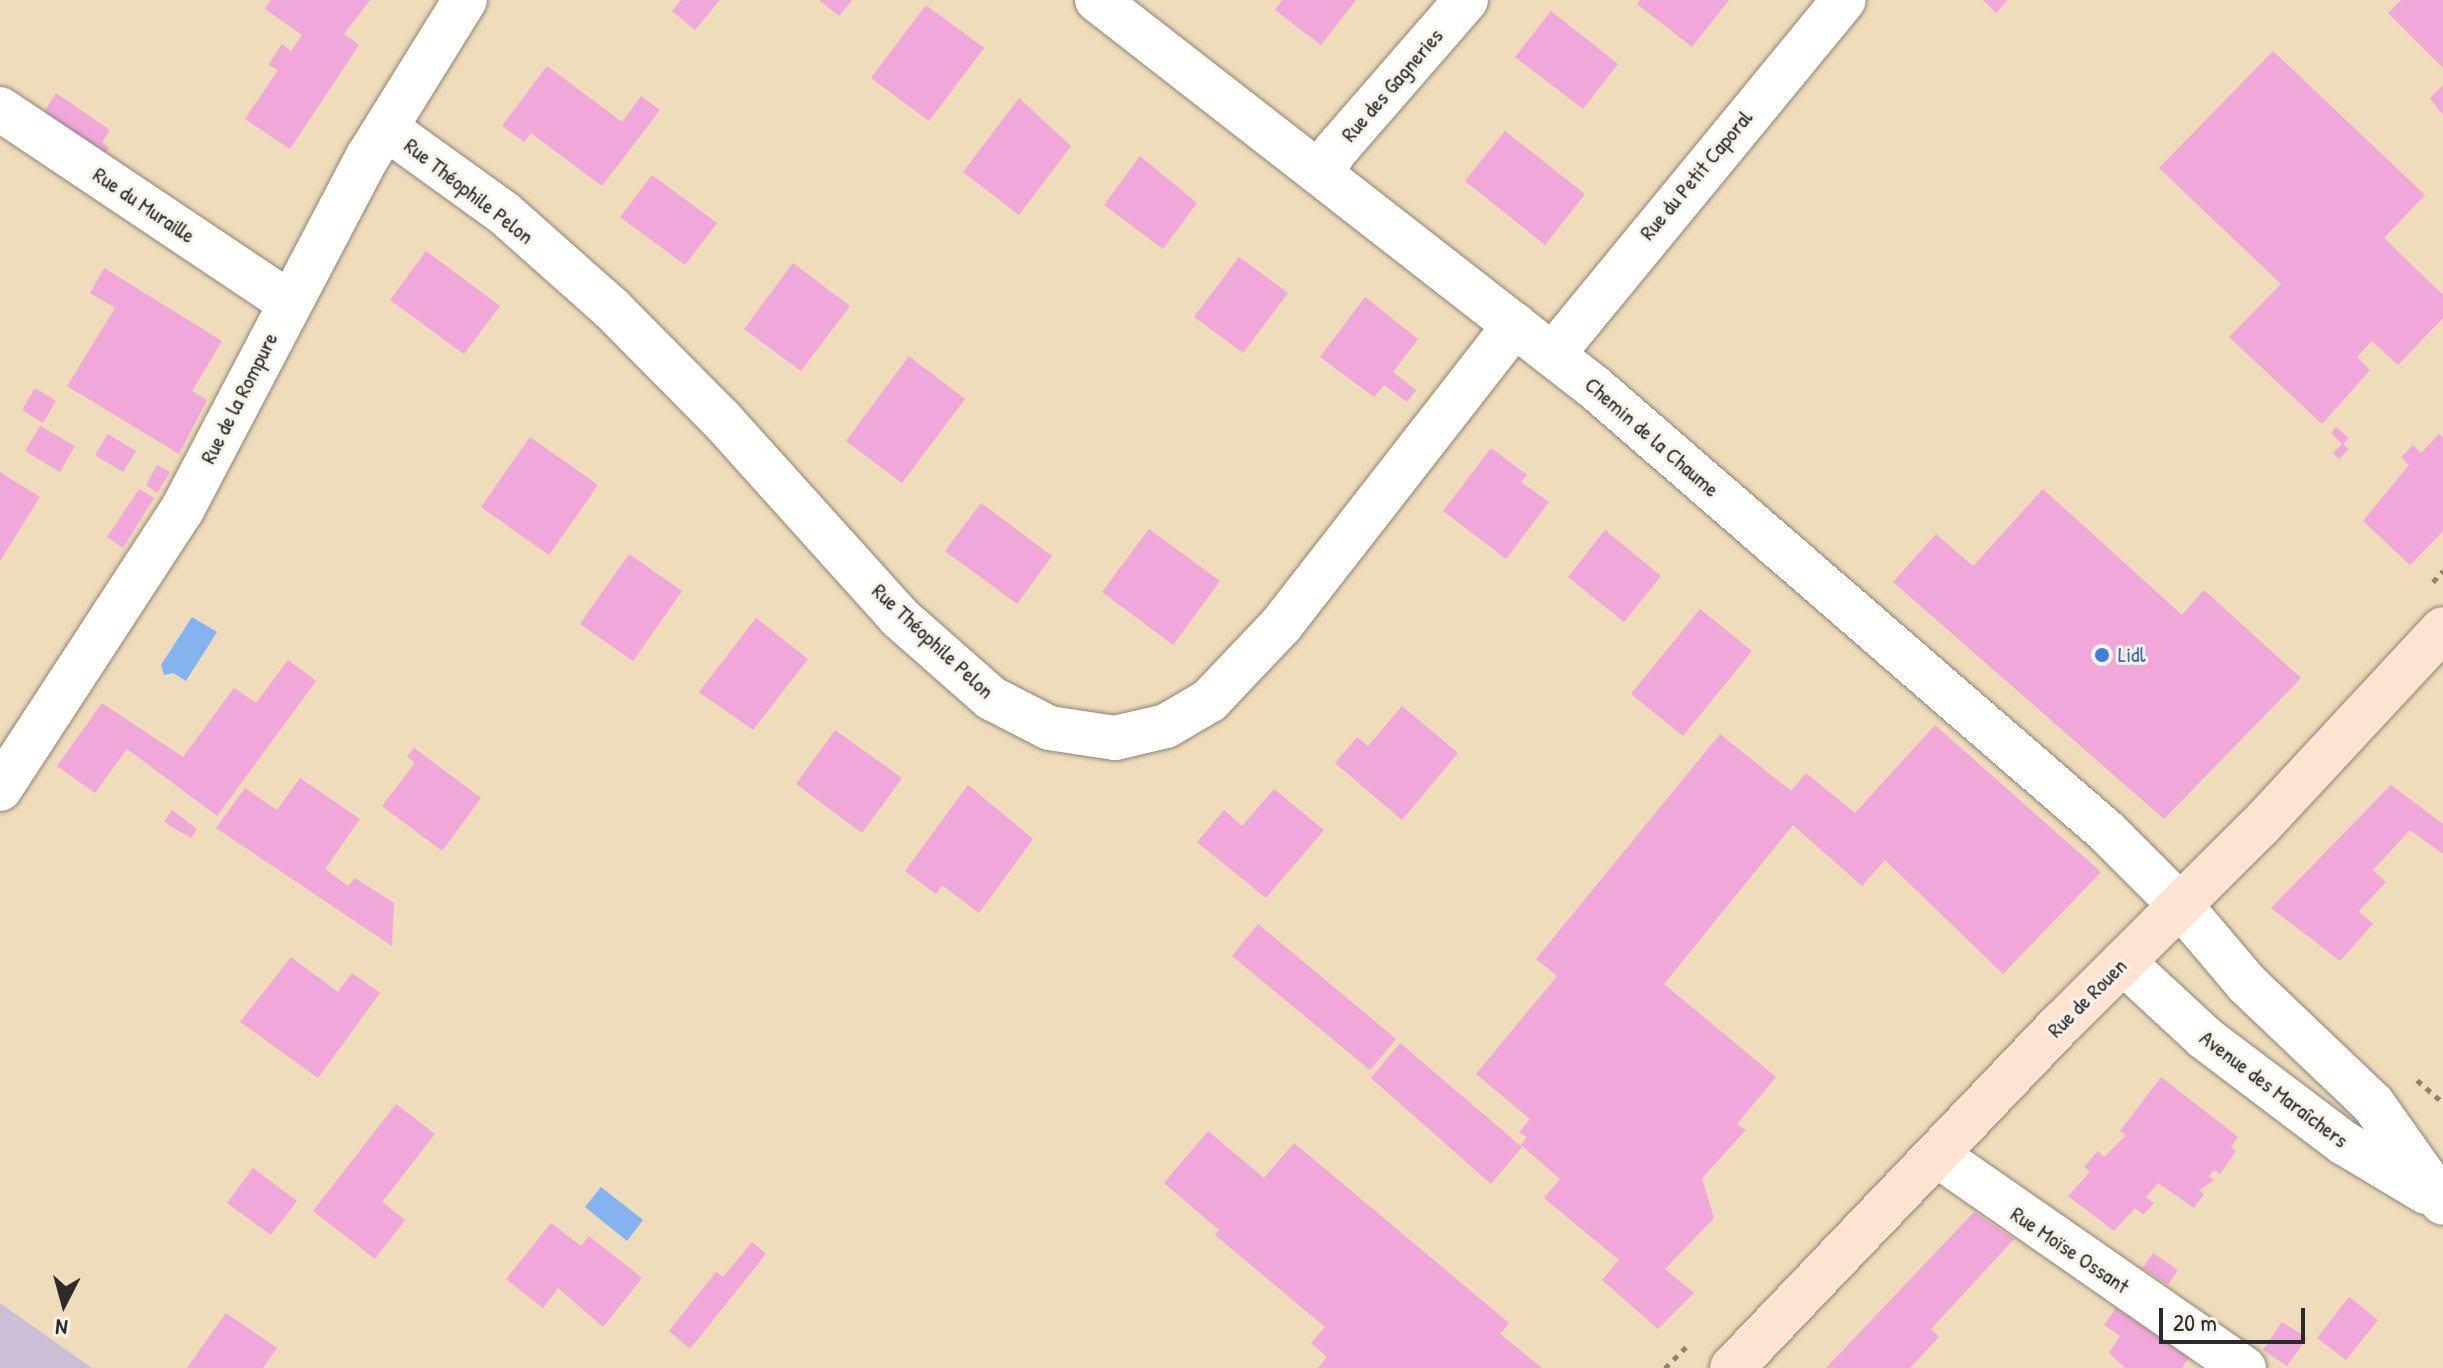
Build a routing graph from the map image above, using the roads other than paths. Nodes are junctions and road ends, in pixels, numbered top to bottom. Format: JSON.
{"nodes":[{"id":1,"x":465,"y":0,"type":"edge"},
{"id":2,"x":1097,"y":0,"type":"edge"},
{"id":3,"x":1466,"y":0,"type":"edge"},
{"id":4,"x":1844,"y":0,"type":"edge"},
{"id":5,"x":0,"y":109,"type":"edge"},
{"id":6,"x":386,"y":128,"type":"junction"},
{"id":7,"x":1322,"y":174,"type":"junction"},
{"id":8,"x":288,"y":302,"type":"junction"},
{"id":9,"x":1515,"y":325,"type":"junction"},
{"id":10,"x":1553,"y":354,"type":"junction"},
{"id":11,"x":2443,"y":629,"type":"edge"},
{"id":12,"x":0,"y":789,"type":"edge"},
{"id":13,"x":2180,"y":905,"type":"junction"},
{"id":14,"x":2123,"y":962,"type":"junction"},
{"id":15,"x":1937,"y":1155,"type":"junction"},
{"id":16,"x":2441,"y":1201,"type":"edge"},
{"id":17,"x":1732,"y":1368,"type":"edge"},
{"id":18,"x":2244,"y":1368,"type":"edge"}],
"edges":[{"from":1,"to":6,"type":"street","name":"Rue de la Rompure"},
{"from":2,"to":7,"type":"street","name":"Chemin de la Chaume"},
{"from":3,"to":7,"type":"street","name":"Rue des Gagneries"},
{"from":4,"to":10,"type":"street","name":"Rue du Petit Caporal"},
{"from":5,"to":8,"type":"street","name":"Rue du Muraille"},
{"from":6,"to":8,"type":"street","name":"Rue de la Rompure"},
{"from":6,"to":9,"type":"street","name":"Rue Théophile Pelon"},
{"from":7,"to":9,"type":"street","name":"Chemin de la Chaume"},
{"from":8,"to":12,"type":"street","name":"Rue de la Rompure"},
{"from":9,"to":10,"type":"street","name":"Chemin de la Chaume"},
{"from":10,"to":13,"type":"street","name":"Chemin de la Chaume"},
{"from":11,"to":13,"type":"main road","name":"Rue de Rouen"},
{"from":13,"to":14,"type":"main road","name":"Rue de Rouen"},
{"from":13,"to":16,"type":"street","name":"Avenue des Maraîchers"},
{"from":14,"to":15,"type":"main road","name":"Rue de Rouen"},
{"from":14,"to":16,"type":"street","name":"Avenue des Maraîchers"},
{"from":15,"to":17,"type":"main road","name":"Rue de Rouen"},
{"from":15,"to":18,"type":"street","name":"Rue Moïse Ossant"}]}
